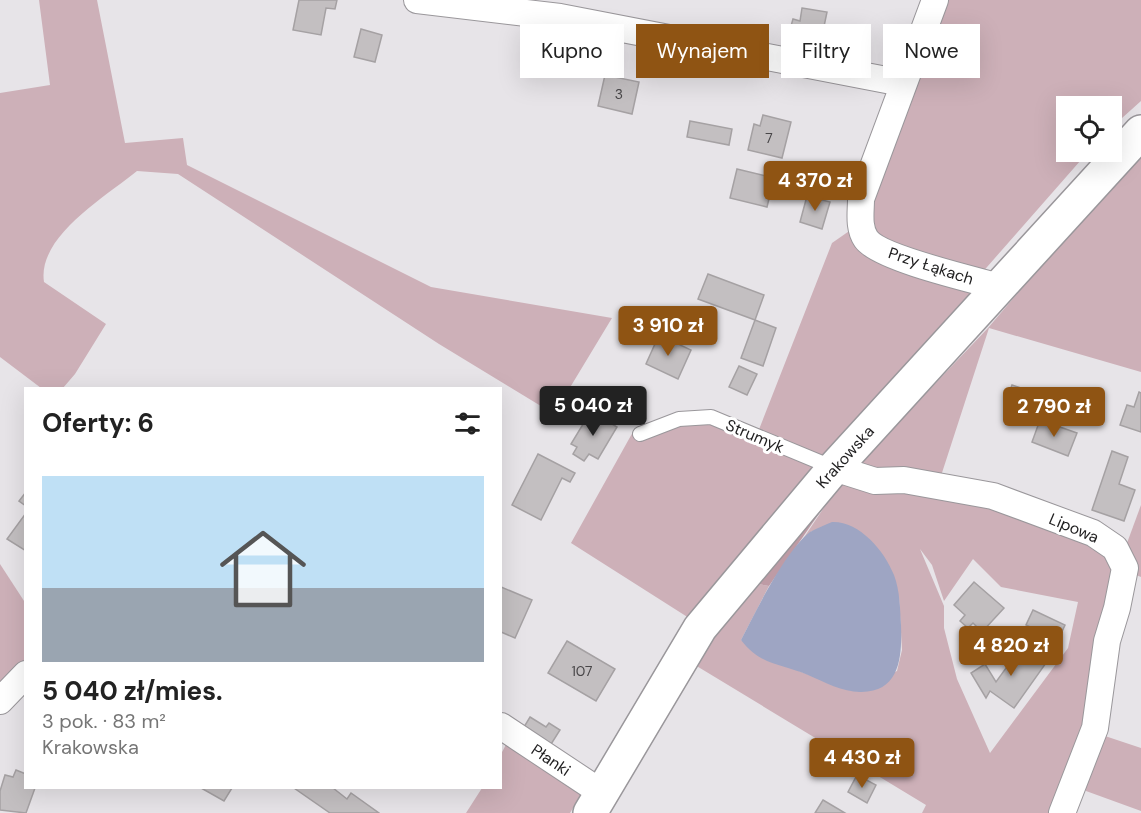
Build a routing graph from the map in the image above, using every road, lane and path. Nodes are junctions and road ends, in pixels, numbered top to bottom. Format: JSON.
{"nodes":[{"id":1,"x":417,"y":0,"type":"edge"},
{"id":2,"x":935,"y":0,"type":"edge"},
{"id":3,"x":902,"y":83,"type":"junction"},
{"id":4,"x":1141,"y":132,"type":"edge"},
{"id":5,"x":1000,"y":287,"type":"junction"},
{"id":6,"x":640,"y":434,"type":"dead end"},
{"id":7,"x":834,"y":468,"type":"junction"},
{"id":8,"x":24,"y":676,"type":"edge"},
{"id":9,"x":0,"y":700,"type":"edge"},
{"id":10,"x":502,"y":727,"type":"edge"},
{"id":11,"x":596,"y":803,"type":"edge"},
{"id":12,"x":1062,"y":813,"type":"edge"}],
"edges":[{"from":1,"to":3,"type":"street"},
{"from":2,"to":3,"type":"street","name":"Przy Łąkach"},
{"from":3,"to":5,"type":"street","name":"Przy Łąkach"},
{"from":4,"to":5,"type":"street","name":"Krakowska"},
{"from":5,"to":7,"type":"street","name":"Krakowska"},
{"from":6,"to":7,"type":"lane","name":"Strumyk"},
{"from":7,"to":11,"type":"street","name":"Krakowska"},
{"from":7,"to":12,"type":"street","name":"Lipowa"},
{"from":8,"to":9,"type":"street"},
{"from":10,"to":11,"type":"street","name":"Płanki"}]}
